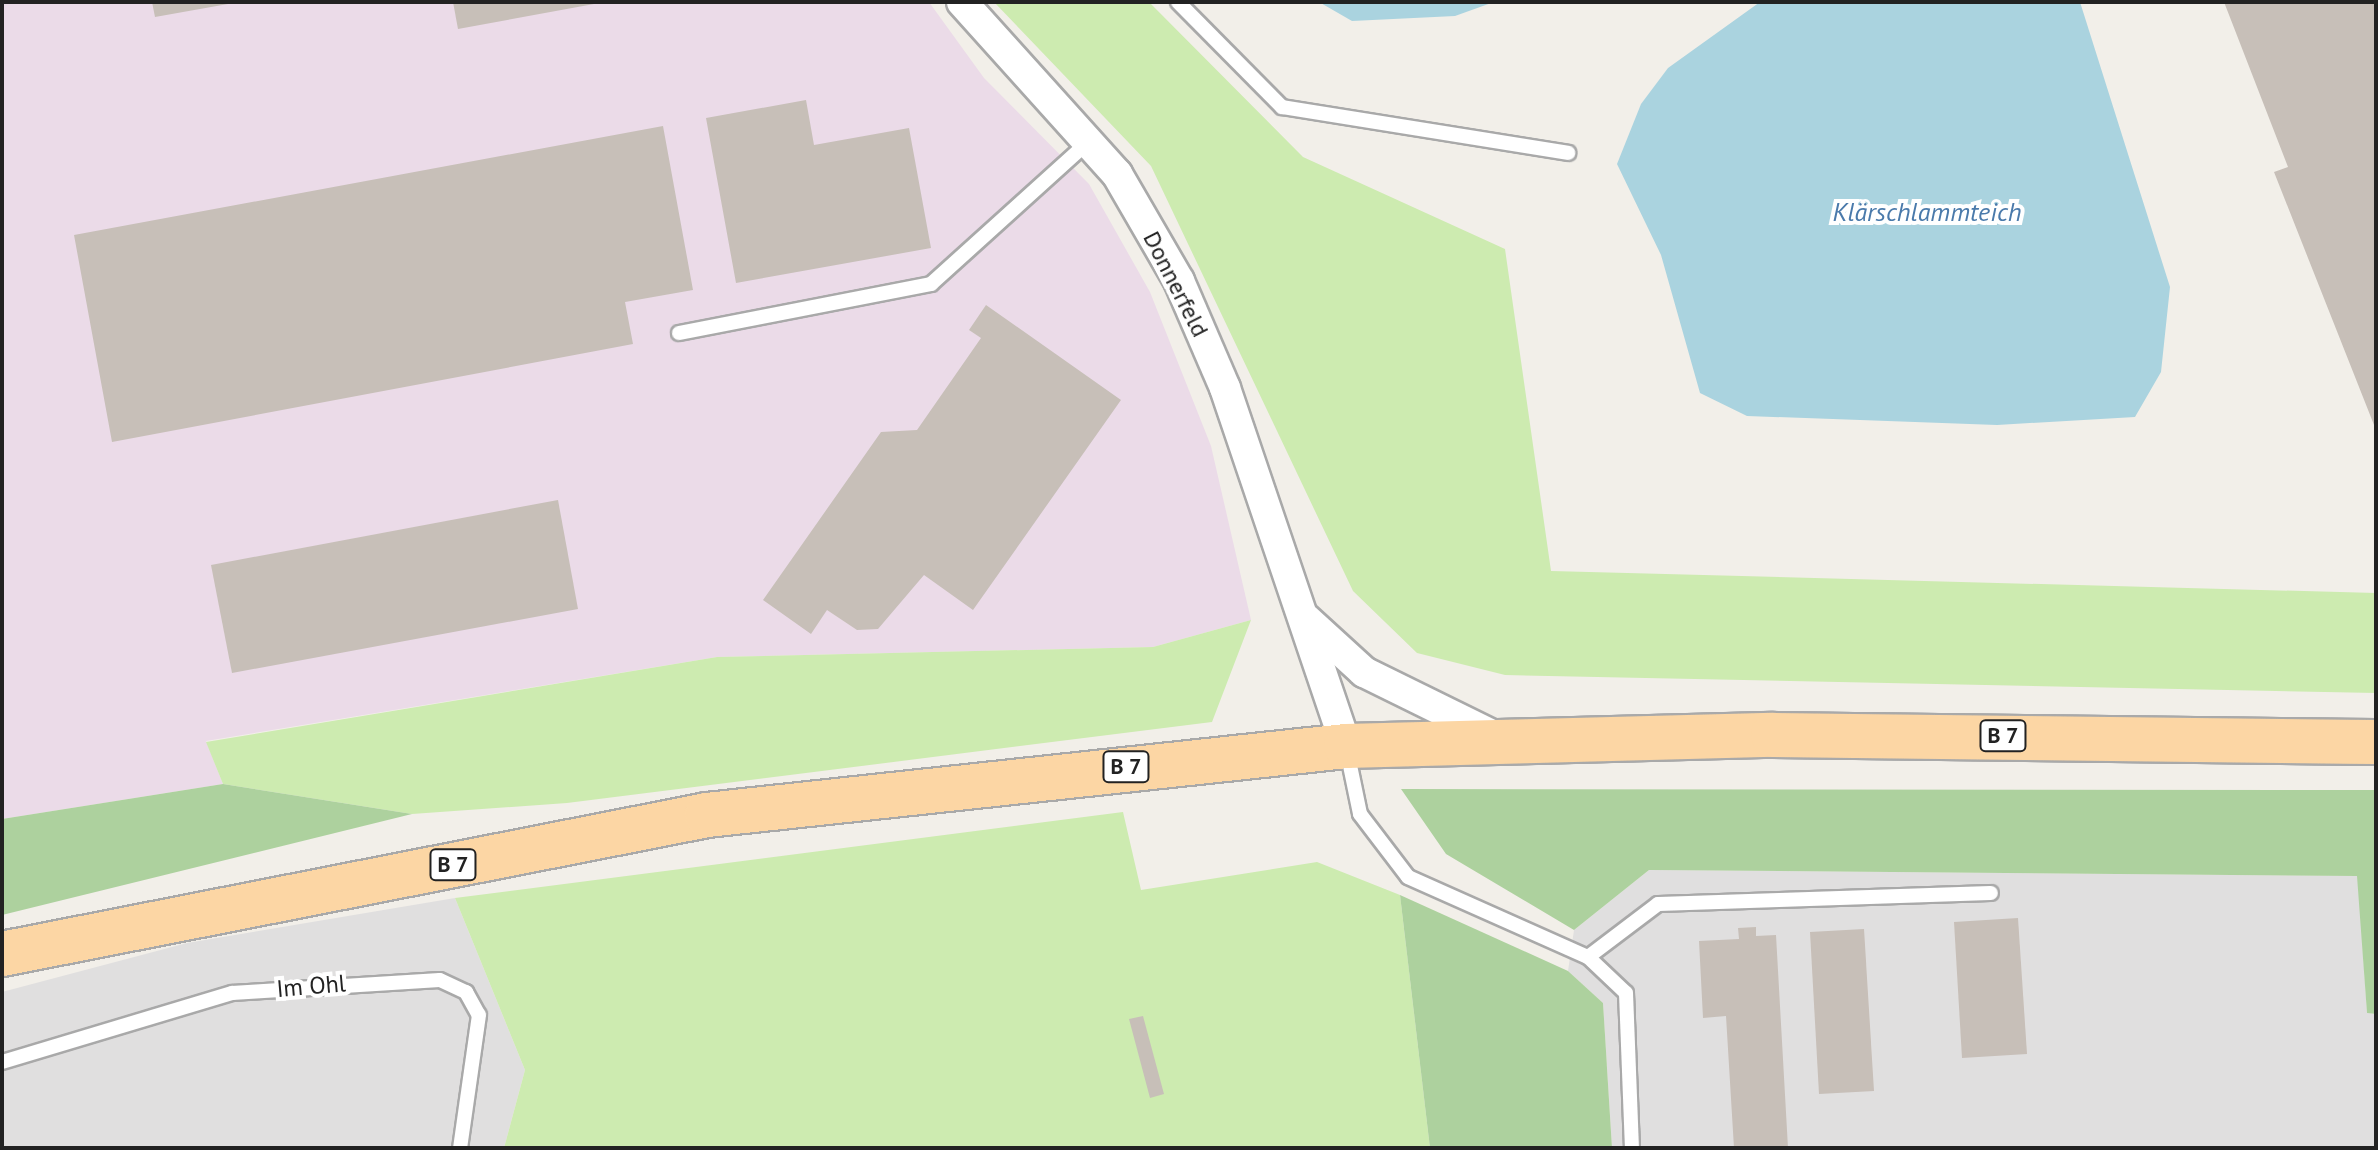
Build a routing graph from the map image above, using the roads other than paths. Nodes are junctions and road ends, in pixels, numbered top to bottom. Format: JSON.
{"nodes":[{"id":1,"x":962,"y":2,"type":"edge"},
{"id":2,"x":1178,"y":2,"type":"edge"},
{"id":3,"x":1088,"y":142,"type":"junction"},
{"id":4,"x":1568,"y":153,"type":"dead end"},
{"id":5,"x":679,"y":333,"type":"dead end"},
{"id":6,"x":1303,"y":616,"type":"junction"},
{"id":7,"x":1507,"y":742,"type":"junction"},
{"id":8,"x":2376,"y":742,"type":"edge"},
{"id":9,"x":1346,"y":746,"type":"junction"},
{"id":10,"x":1991,"y":893,"type":"dead end"},
{"id":11,"x":2,"y":954,"type":"edge"},
{"id":12,"x":1588,"y":957,"type":"junction"},
{"id":13,"x":2,"y":1062,"type":"edge"},
{"id":14,"x":460,"y":1148,"type":"edge"},
{"id":15,"x":1632,"y":1148,"type":"edge"}],
"edges":[{"from":1,"to":3,"type":"street","name":"Donnerfeld"},
{"from":2,"to":4,"type":"lane"},
{"from":3,"to":5,"type":"lane"},
{"from":3,"to":6,"type":"street","name":"Donnerfeld"},
{"from":6,"to":7,"type":"street","name":"Donnerfeld"},
{"from":6,"to":9,"type":"street","name":"Donnerfeld"},
{"from":7,"to":8,"type":"main road","number":"B 7"},
{"from":7,"to":9,"type":"main road","number":"B 7"},
{"from":9,"to":11,"type":"main road","number":"B 7"},
{"from":9,"to":12,"type":"lane"},
{"from":10,"to":12,"type":"lane"},
{"from":12,"to":15,"type":"lane"},
{"from":13,"to":14,"type":"lane","name":"Im Ohl"}]}
